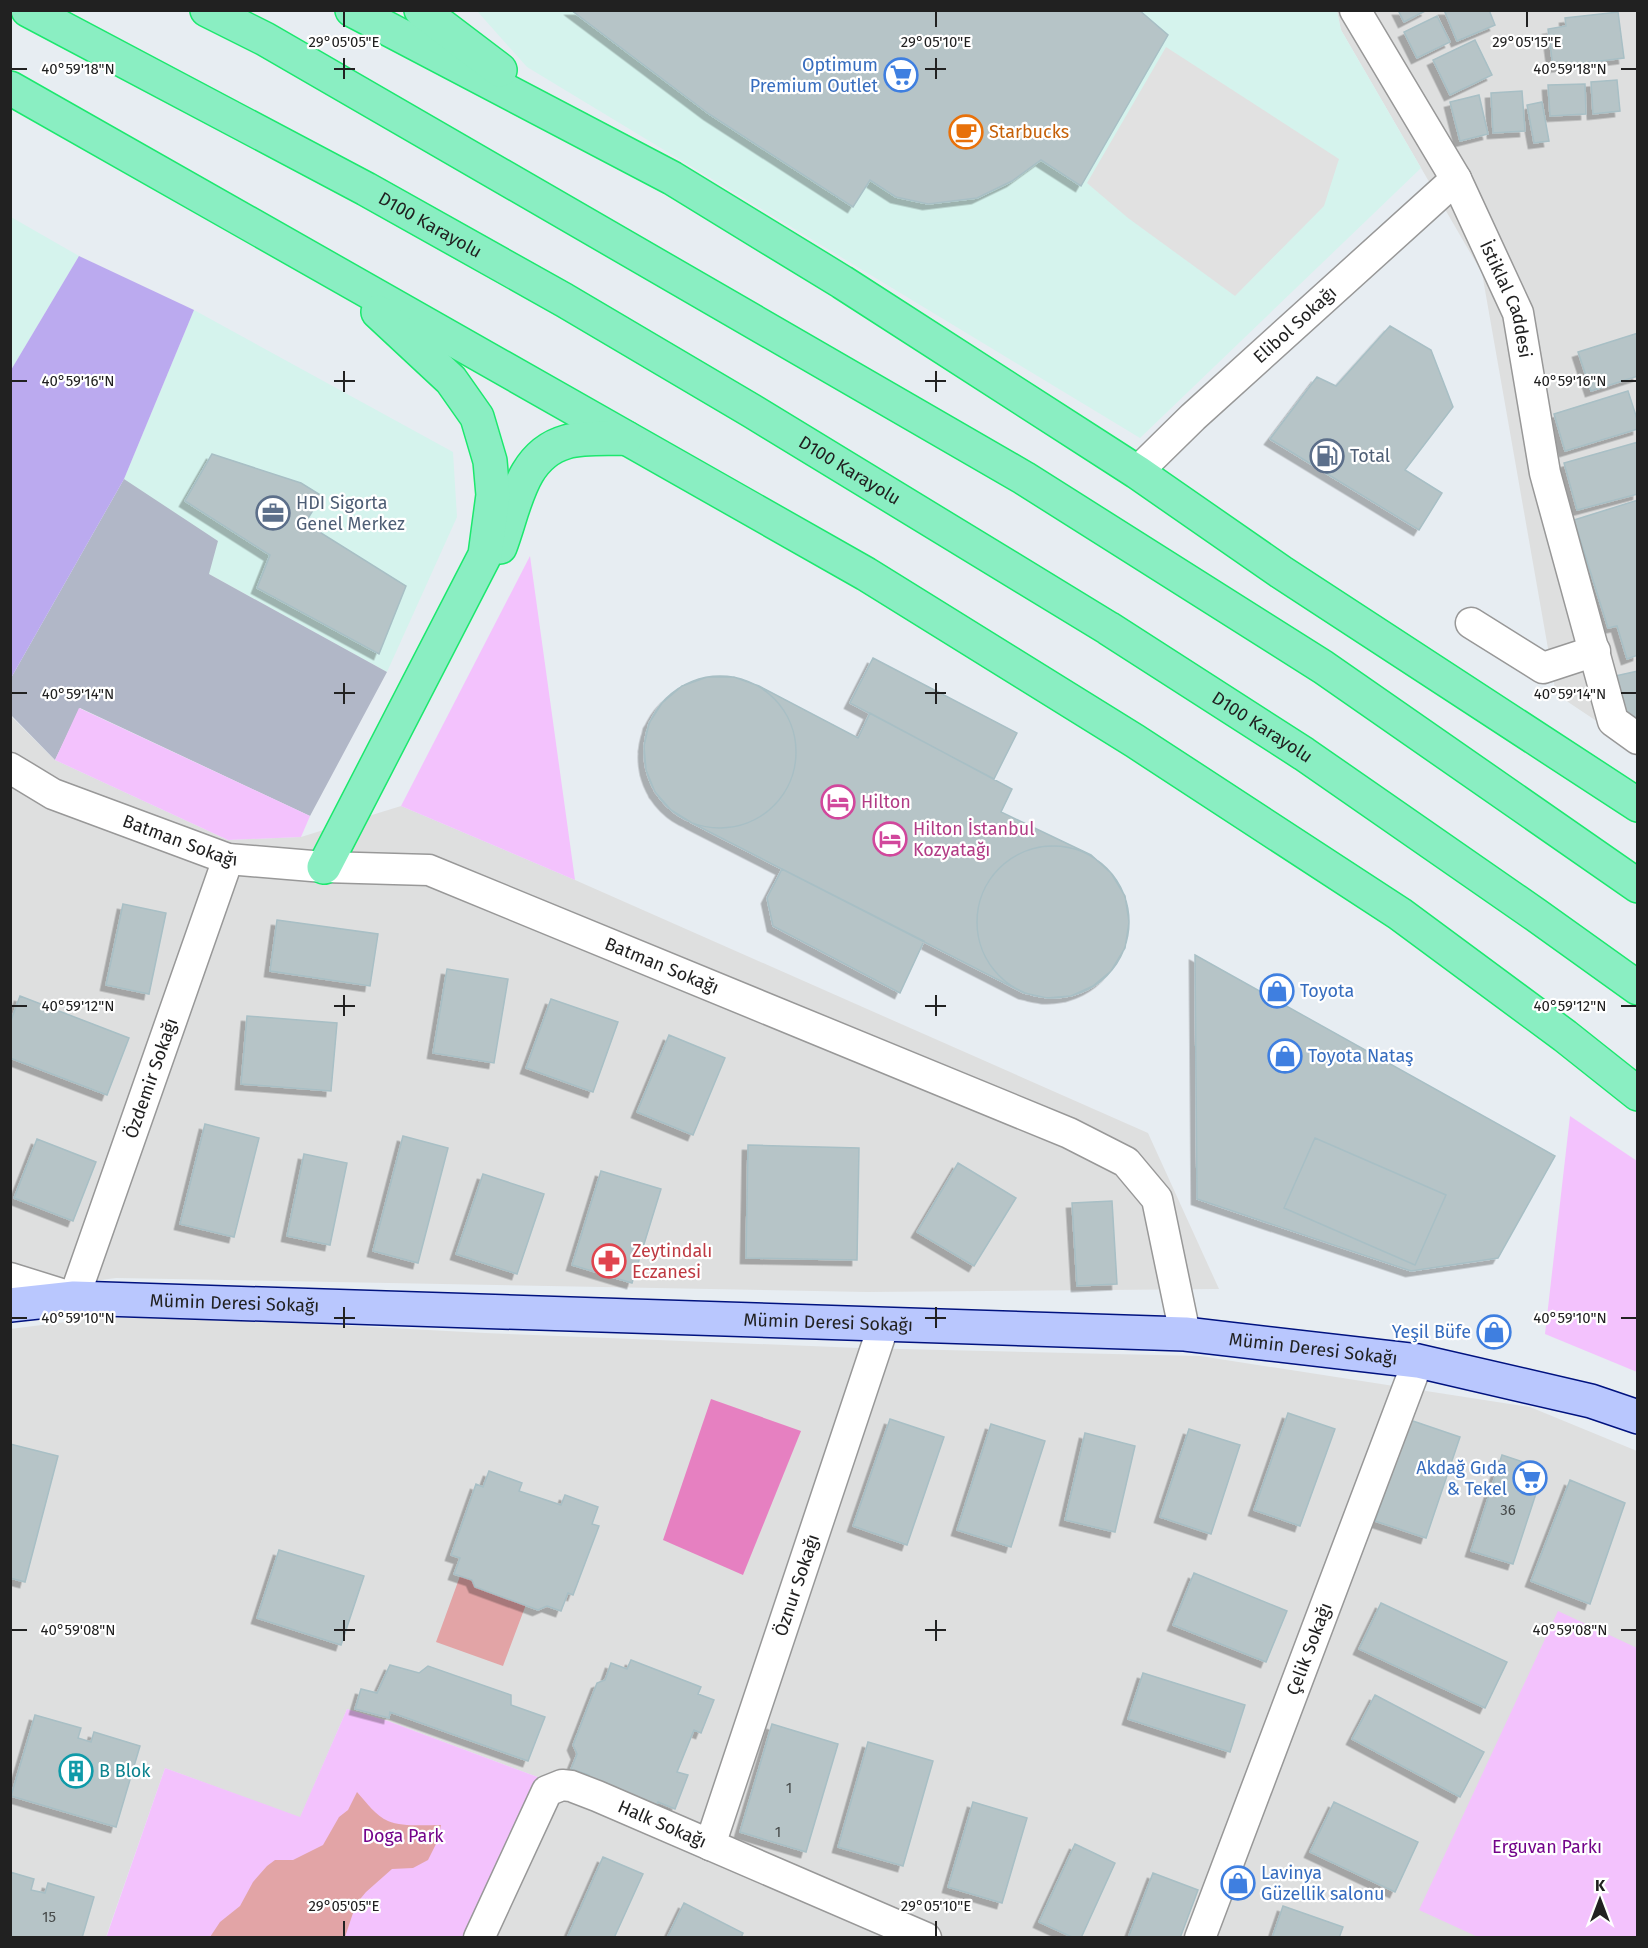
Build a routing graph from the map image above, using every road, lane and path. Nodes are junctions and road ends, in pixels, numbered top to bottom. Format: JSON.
{"nodes":[{"id":1,"x":28,"y":10,"type":"edge"},
{"id":2,"x":207,"y":10,"type":"edge"},
{"id":3,"x":352,"y":10,"type":"edge"},
{"id":4,"x":369,"y":10,"type":"edge"},
{"id":5,"x":403,"y":10,"type":"edge"},
{"id":6,"x":421,"y":10,"type":"edge"},
{"id":7,"x":1355,"y":10,"type":"edge"},
{"id":8,"x":10,"y":88,"type":"edge"},
{"id":9,"x":576,"y":127,"type":"junction"},
{"id":10,"x":1456,"y":179,"type":"junction"},
{"id":11,"x":342,"y":278,"type":"junction"},
{"id":12,"x":626,"y":438,"type":"junction"},
{"id":13,"x":1137,"y":472,"type":"junction"},
{"id":14,"x":479,"y":585,"type":"junction"},
{"id":15,"x":1471,"y":623,"type":"dead end"},
{"id":16,"x":1595,"y":651,"type":"junction"},
{"id":17,"x":1638,"y":739,"type":"edge"},
{"id":18,"x":1536,"y":740,"type":"junction"},
{"id":19,"x":10,"y":768,"type":"edge"},
{"id":20,"x":1638,"y":805,"type":"edge"},
{"id":21,"x":1638,"y":828,"type":"edge"},
{"id":22,"x":228,"y":859,"type":"junction"},
{"id":23,"x":335,"y":868,"type":"junction"},
{"id":24,"x":1638,"y":886,"type":"edge"},
{"id":25,"x":1638,"y":988,"type":"edge"},
{"id":26,"x":1638,"y":1094,"type":"edge"},
{"id":27,"x":10,"y":1278,"type":"edge"},
{"id":28,"x":74,"y":1298,"type":"junction"},
{"id":29,"x":10,"y":1305,"type":"edge"},
{"id":30,"x":884,"y":1324,"type":"junction"},
{"id":31,"x":1185,"y":1334,"type":"junction"},
{"id":32,"x":1418,"y":1361,"type":"junction"},
{"id":33,"x":1638,"y":1417,"type":"edge"},
{"id":34,"x":710,"y":1845,"type":"junction"},
{"id":35,"x":479,"y":1938,"type":"edge"},
{"id":36,"x":926,"y":1938,"type":"edge"},
{"id":37,"x":1200,"y":1938,"type":"edge"}],
"edges":[{"from":1,"to":25,"type":"highway","name":"D100 Karayolu"},
{"from":2,"to":24,"type":"highway"},
{"from":3,"to":9,"type":"highway"},
{"from":4,"to":5,"type":"highway"},
{"from":6,"to":9,"type":"highway"},
{"from":7,"to":10,"type":"street","name":"İstiklal Caddesi"},
{"from":8,"to":11,"type":"highway"},
{"from":9,"to":13,"type":"highway"},
{"from":10,"to":13,"type":"street","name":"Elibol Sokağı"},
{"from":10,"to":16,"type":"street","name":"İstiklal Caddesi"},
{"from":11,"to":12,"type":"highway"},
{"from":11,"to":14,"type":"highway"},
{"from":12,"to":14,"type":"highway"},
{"from":12,"to":26,"type":"highway"},
{"from":13,"to":18,"type":"highway"},
{"from":14,"to":23,"type":"highway"},
{"from":15,"to":16,"type":"street"},
{"from":16,"to":17,"type":"street","name":"İstiklal Caddesi"},
{"from":18,"to":20,"type":"highway"},
{"from":18,"to":21,"type":"highway"},
{"from":19,"to":22,"type":"street","name":"Batman Sokağı"},
{"from":22,"to":23,"type":"street","name":"Batman Sokağı"},
{"from":22,"to":28,"type":"street","name":"Özdemir Sokağı"},
{"from":23,"to":31,"type":"street","name":"Batman Sokağı"},
{"from":27,"to":28,"type":"street"},
{"from":28,"to":29,"type":"street","name":"Mümin Deresi Sokağı"},
{"from":28,"to":30,"type":"street","name":"Mümin Deresi Sokağı"},
{"from":30,"to":31,"type":"street","name":"Mümin Deresi Sokağı"},
{"from":30,"to":34,"type":"street","name":"Öznur Sokağı"},
{"from":31,"to":32,"type":"street","name":"Mümin Deresi Sokağı"},
{"from":32,"to":33,"type":"street","name":"Mümin Deresi Sokağı"},
{"from":32,"to":37,"type":"street","name":"Çelik Sokağı"},
{"from":34,"to":35,"type":"street","name":"Halk Sokağı"},
{"from":34,"to":36,"type":"street","name":"Halk Sokağı"}]}
